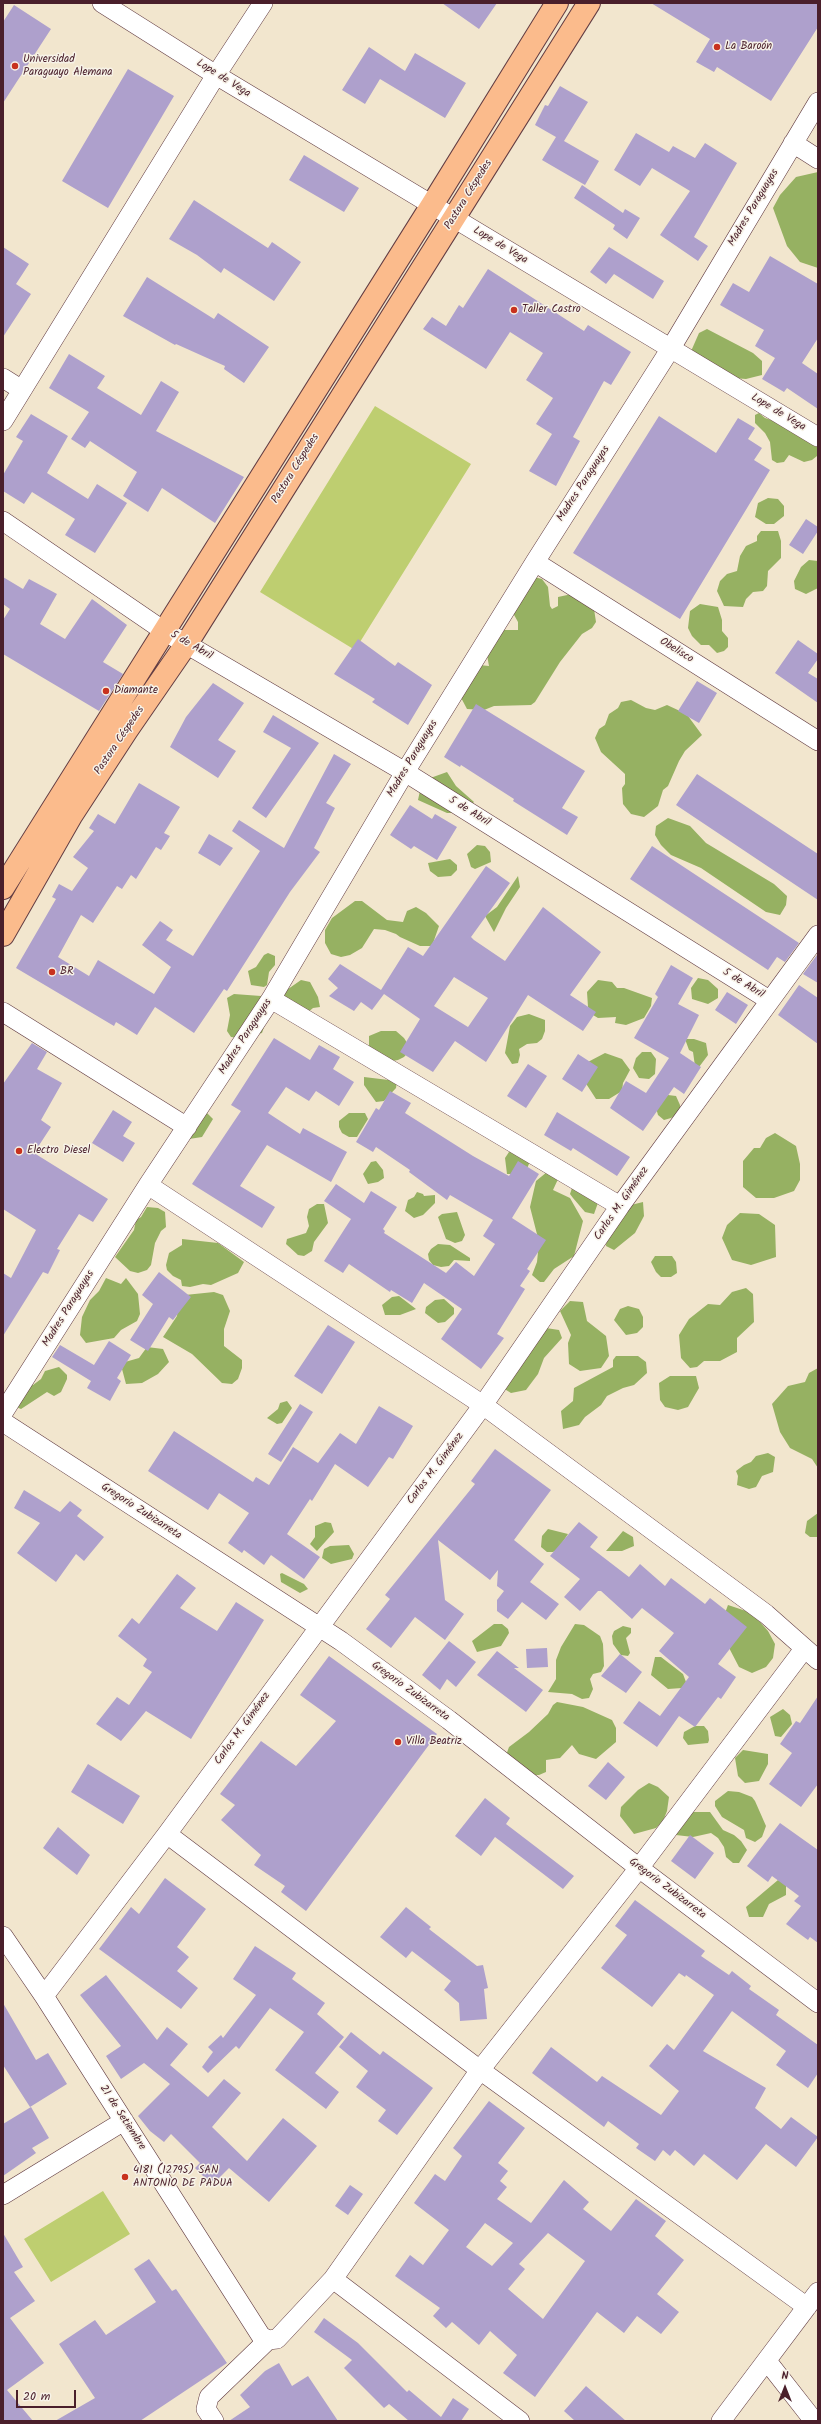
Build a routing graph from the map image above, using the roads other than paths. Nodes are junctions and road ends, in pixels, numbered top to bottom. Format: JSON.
{"nodes":[{"id":1,"x":102,"y":3,"type":"edge"},
{"id":2,"x":263,"y":3,"type":"edge"},
{"id":3,"x":557,"y":3,"type":"edge"},
{"id":4,"x":589,"y":3,"type":"edge"},
{"id":5,"x":216,"y":75,"type":"junction"},
{"id":6,"x":818,"y":102,"type":"edge"},
{"id":7,"x":793,"y":143,"type":"junction"},
{"id":8,"x":818,"y":159,"type":"edge"},
{"id":9,"x":432,"y":205,"type":"junction"},
{"id":10,"x":454,"y":219,"type":"junction"},
{"id":11,"x":671,"y":348,"type":"junction"},
{"id":12,"x":3,"y":378,"type":"edge"},
{"id":13,"x":22,"y":390,"type":"junction"},
{"id":14,"x":3,"y":420,"type":"edge"},
{"id":15,"x":818,"y":437,"type":"edge"},
{"id":16,"x":3,"y":521,"type":"edge"},
{"id":17,"x":535,"y":562,"type":"junction"},
{"id":18,"x":164,"y":631,"type":"junction"},
{"id":19,"x":187,"y":643,"type":"junction"},
{"id":20,"x":818,"y":741,"type":"edge"},
{"id":21,"x":405,"y":772,"type":"junction"},
{"id":22,"x":3,"y":888,"type":"edge"},
{"id":23,"x":3,"y":935,"type":"edge"},
{"id":24,"x":818,"y":935,"type":"edge"},
{"id":25,"x":272,"y":999,"type":"junction"},
{"id":26,"x":769,"y":1000,"type":"junction"},
{"id":27,"x":3,"y":1012,"type":"edge"},
{"id":28,"x":187,"y":1127,"type":"junction"},
{"id":29,"x":148,"y":1185,"type":"junction"},
{"id":30,"x":620,"y":1206,"type":"junction"},
{"id":31,"x":483,"y":1405,"type":"junction"},
{"id":32,"x":3,"y":1413,"type":"edge"},
{"id":33,"x":3,"y":1422,"type":"edge"},
{"id":34,"x":318,"y":1627,"type":"junction"},
{"id":35,"x":811,"y":1654,"type":"edge"},
{"id":36,"x":167,"y":1834,"type":"junction"},
{"id":37,"x":639,"y":1868,"type":"junction"},
{"id":38,"x":3,"y":1936,"type":"edge"},
{"id":39,"x":44,"y":1996,"type":"junction"},
{"id":40,"x":818,"y":2003,"type":"edge"},
{"id":41,"x":480,"y":2070,"type":"junction"},
{"id":42,"x":124,"y":2121,"type":"junction"},
{"id":43,"x":3,"y":2195,"type":"edge"},
{"id":44,"x":333,"y":2279,"type":"junction"},
{"id":45,"x":813,"y":2299,"type":"edge"},
{"id":46,"x":268,"y":2340,"type":"junction"},
{"id":47,"x":767,"y":2361,"type":"junction"},
{"id":48,"x":214,"y":2421,"type":"edge"},
{"id":49,"x":520,"y":2421,"type":"edge"},
{"id":50,"x":721,"y":2421,"type":"edge"},
{"id":51,"x":814,"y":2421,"type":"edge"}],
"edges":[{"from":1,"to":5,"type":"street","name":"Lope de Vega"},
{"from":2,"to":5,"type":"street"},
{"from":3,"to":9,"type":"main road","name":"Pastora Céspedes"},
{"from":4,"to":10,"type":"main road","name":"Pastora Céspedes"},
{"from":5,"to":9,"type":"street","name":"Lope de Vega"},
{"from":5,"to":13,"type":"street"},
{"from":6,"to":7,"type":"street","name":"Madres Paraguayas"},
{"from":7,"to":8,"type":"street"},
{"from":7,"to":11,"type":"street","name":"Madres Paraguayas"},
{"from":9,"to":10,"type":"street","name":"Lope de Vega"},
{"from":9,"to":18,"type":"main road","name":"Pastora Céspedes"},
{"from":10,"to":11,"type":"street","name":"Lope de Vega"},
{"from":10,"to":19,"type":"main road","name":"Pastora Céspedes"},
{"from":11,"to":15,"type":"street","name":"Lope de Vega"},
{"from":11,"to":17,"type":"street","name":"Madres Paraguayas"},
{"from":12,"to":13,"type":"street"},
{"from":13,"to":14,"type":"street"},
{"from":16,"to":18,"type":"street","name":"5 de Abril"},
{"from":17,"to":20,"type":"street","name":"Obelisco"},
{"from":17,"to":21,"type":"street","name":"Madres Paraguayas"},
{"from":18,"to":19,"type":"street","name":"5 de Abril"},
{"from":18,"to":22,"type":"main road","name":"Pastora Céspedes"},
{"from":19,"to":21,"type":"street","name":"5 de Abril"},
{"from":19,"to":23,"type":"main road","name":"Pastora Céspedes"},
{"from":21,"to":25,"type":"street","name":"Madres Paraguayas"},
{"from":21,"to":26,"type":"street","name":"5 de Abril"},
{"from":24,"to":26,"type":"street","name":"Carlos M. Giménez"},
{"from":25,"to":28,"type":"street","name":"Madres Paraguayas"},
{"from":25,"to":30,"type":"street"},
{"from":26,"to":30,"type":"street","name":"Carlos M. Giménez"},
{"from":27,"to":28,"type":"street"},
{"from":28,"to":29,"type":"street","name":"Madres Paraguayas"},
{"from":29,"to":31,"type":"street"},
{"from":29,"to":32,"type":"street","name":"Madres Paraguayas"},
{"from":30,"to":31,"type":"street","name":"Carlos M. Giménez"},
{"from":31,"to":34,"type":"street","name":"Carlos M. Giménez"},
{"from":31,"to":35,"type":"street"},
{"from":33,"to":34,"type":"street","name":"Gregorio Zubizarreta"},
{"from":34,"to":36,"type":"street","name":"Carlos M. Giménez"},
{"from":34,"to":37,"type":"street","name":"Gregorio Zubizarreta"},
{"from":35,"to":37,"type":"street"},
{"from":36,"to":39,"type":"street","name":"Carlos M. Giménez"},
{"from":36,"to":41,"type":"street"},
{"from":37,"to":40,"type":"street","name":"Gregorio Zubizarreta"},
{"from":37,"to":41,"type":"street"},
{"from":38,"to":39,"type":"street","name":"21 de Setiembre"},
{"from":39,"to":42,"type":"street","name":"21 de Setiembre"},
{"from":41,"to":44,"type":"street"},
{"from":41,"to":45,"type":"street"},
{"from":42,"to":43,"type":"street"},
{"from":42,"to":46,"type":"street","name":"21 de Setiembre"},
{"from":44,"to":46,"type":"street"},
{"from":44,"to":49,"type":"street"},
{"from":45,"to":47,"type":"street"},
{"from":46,"to":48,"type":"street"},
{"from":47,"to":50,"type":"street"},
{"from":47,"to":51,"type":"street"}]}
